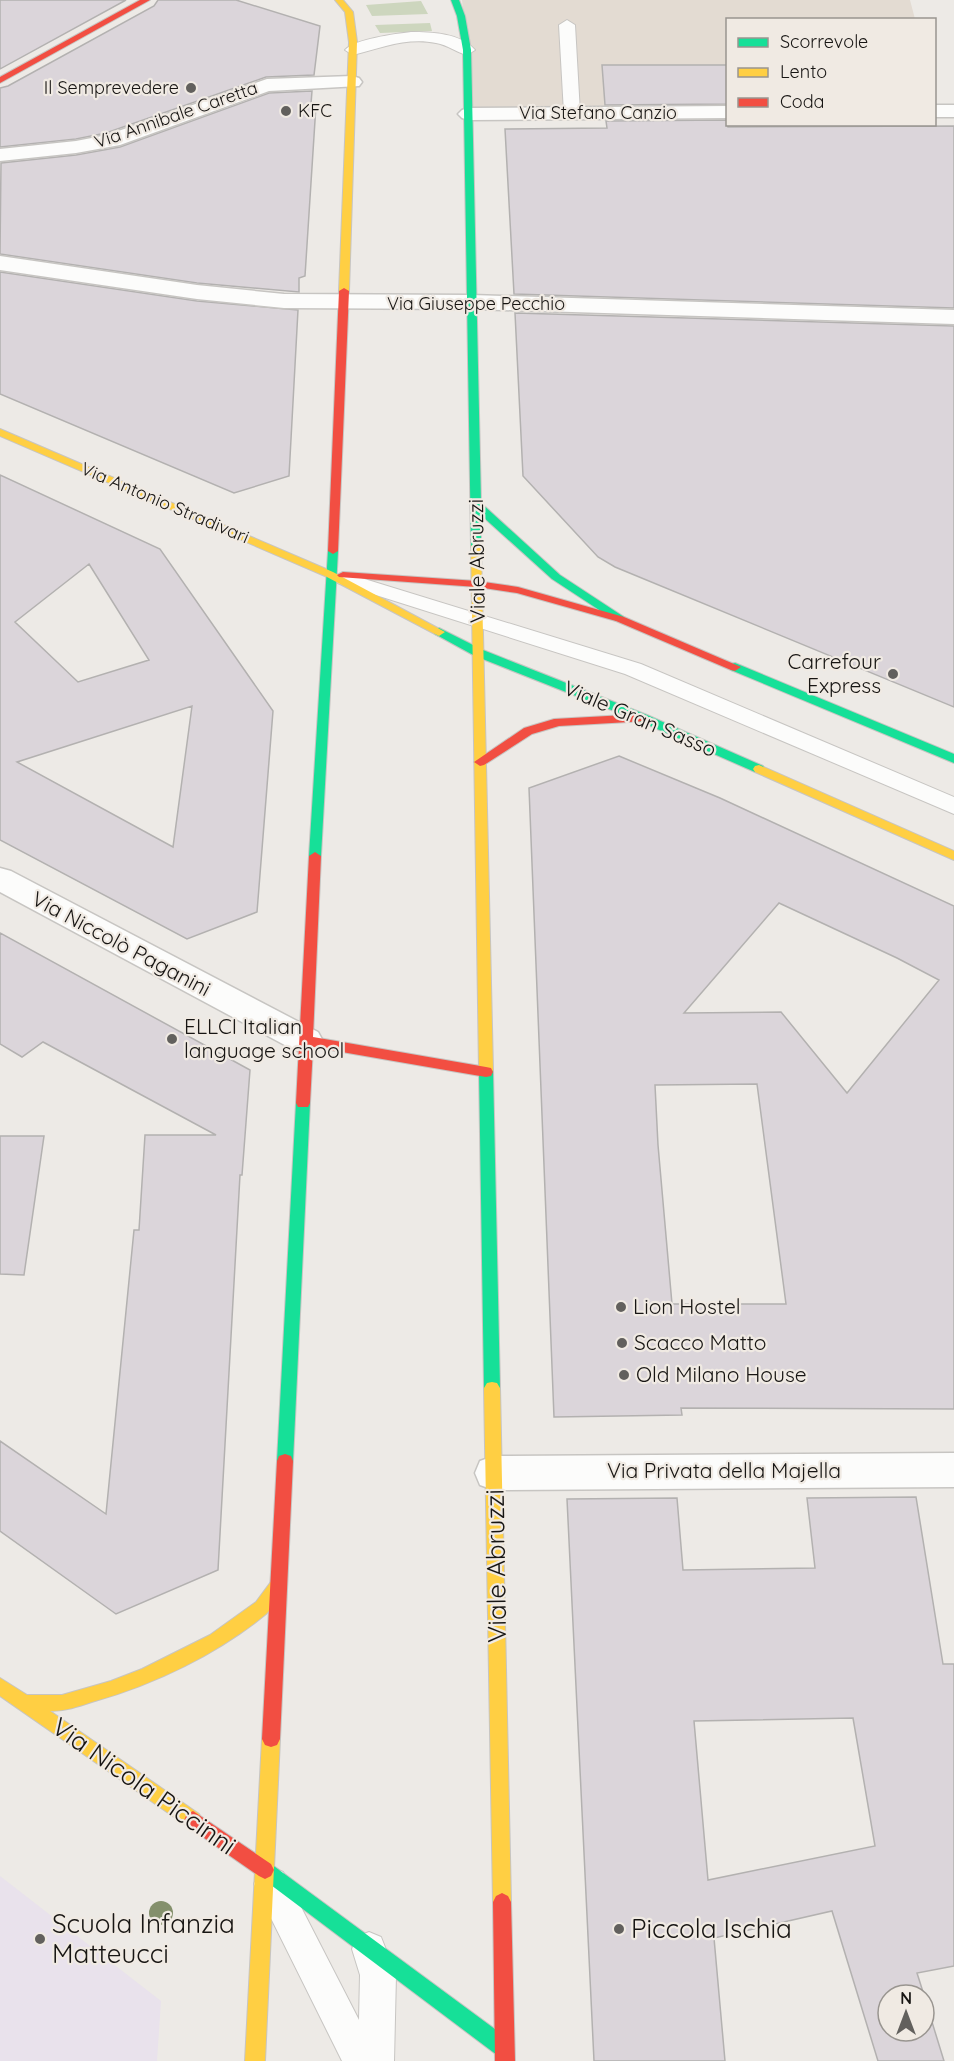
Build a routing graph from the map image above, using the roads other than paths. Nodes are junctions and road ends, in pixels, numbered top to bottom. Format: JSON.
{"nodes":[{"id":1,"x":146,"y":0,"type":"edge"},
{"id":2,"x":339,"y":0,"type":"edge"},
{"id":3,"x":455,"y":0,"type":"edge"},
{"id":4,"x":567,"y":25,"type":"dead end"},
{"id":5,"x":353,"y":50,"type":"junction"},
{"id":6,"x":468,"y":51,"type":"junction"},
{"id":7,"x":0,"y":80,"type":"edge"},
{"id":8,"x":352,"y":82,"type":"junction"},
{"id":9,"x":936,"y":111,"type":"edge"},
{"id":10,"x":954,"y":111,"type":"edge"},
{"id":11,"x":726,"y":112,"type":"edge"},
{"id":12,"x":572,"y":113,"type":"junction"},
{"id":13,"x":469,"y":114,"type":"junction"},
{"id":14,"x":0,"y":155,"type":"edge"},
{"id":15,"x":0,"y":263,"type":"edge"},
{"id":16,"x":472,"y":302,"type":"junction"},
{"id":17,"x":342,"y":303,"type":"junction"},
{"id":18,"x":954,"y":316,"type":"edge"},
{"id":19,"x":0,"y":432,"type":"edge"},
{"id":20,"x":476,"y":505,"type":"junction"},
{"id":21,"x":330,"y":574,"type":"junction"},
{"id":22,"x":477,"y":584,"type":"junction"},
{"id":23,"x":620,"y":619,"type":"junction"},
{"id":24,"x":478,"y":620,"type":"junction"},
{"id":25,"x":479,"y":653,"type":"junction"},
{"id":26,"x":643,"y":718,"type":"junction"},
{"id":27,"x":954,"y":759,"type":"edge"},
{"id":28,"x":480,"y":762,"type":"junction"},
{"id":29,"x":954,"y":806,"type":"edge"},
{"id":30,"x":954,"y":856,"type":"edge"},
{"id":31,"x":0,"y":879,"type":"edge"},
{"id":32,"x":306,"y":1041,"type":"junction"},
{"id":33,"x":486,"y":1072,"type":"junction"},
{"id":34,"x":954,"y":1470,"type":"edge"},
{"id":35,"x":494,"y":1473,"type":"junction"},
{"id":36,"x":279,"y":1584,"type":"junction"},
{"id":37,"x":0,"y":1686,"type":"edge"},
{"id":38,"x":23,"y":1703,"type":"junction"},
{"id":39,"x":264,"y":1870,"type":"junction"},
{"id":40,"x":368,"y":1947,"type":"junction"},
{"id":41,"x":505,"y":2055,"type":"edge"},
{"id":42,"x":255,"y":2061,"type":"edge"},
{"id":43,"x":360,"y":2061,"type":"edge"},
{"id":44,"x":376,"y":2061,"type":"edge"}],
"edges":[{"from":1,"to":7,"type":"main road"},
{"from":2,"to":5,"type":"main road"},
{"from":3,"to":6,"type":"main road","name":"Viale Abruzzi"},
{"from":4,"to":12,"type":"lane"},
{"from":5,"to":6,"type":"lane"},
{"from":5,"to":8,"type":"main road"},
{"from":6,"to":13,"type":"main road","name":"Viale Abruzzi"},
{"from":8,"to":14,"type":"street","name":"Via Annibale Caretta"},
{"from":8,"to":17,"type":"main road"},
{"from":9,"to":10,"type":"street"},
{"from":11,"to":12,"type":"street","name":"Via Stefano Canzio"},
{"from":12,"to":13,"type":"street","name":"Via Stefano Canzio"},
{"from":13,"to":16,"type":"main road","name":"Viale Abruzzi"},
{"from":15,"to":17,"type":"street","name":"Via Giuseppe Pecchio"},
{"from":16,"to":17,"type":"street","name":"Via Giuseppe Pecchio"},
{"from":16,"to":18,"type":"street","name":"Via Giuseppe Pecchio"},
{"from":16,"to":20,"type":"main road","name":"Viale Abruzzi"},
{"from":17,"to":21,"type":"main road"},
{"from":19,"to":21,"type":"main road","name":"Via Antonio Stradivari"},
{"from":20,"to":22,"type":"main road","name":"Viale Abruzzi"},
{"from":20,"to":23,"type":"main road"},
{"from":21,"to":22,"type":"main road"},
{"from":21,"to":24,"type":"lane","name":"Viale Gran Sasso"},
{"from":21,"to":25,"type":"main road","name":"Viale Gran Sasso"},
{"from":21,"to":32,"type":"main road"},
{"from":22,"to":23,"type":"main road"},
{"from":22,"to":24,"type":"main road","name":"Viale Abruzzi"},
{"from":23,"to":27,"type":"main road"},
{"from":24,"to":25,"type":"main road","name":"Viale Abruzzi"},
{"from":24,"to":29,"type":"lane","name":"Viale Gran Sasso"},
{"from":25,"to":26,"type":"main road","name":"Viale Gran Sasso"},
{"from":25,"to":28,"type":"main road","name":"Viale Abruzzi"},
{"from":26,"to":28,"type":"main road"},
{"from":26,"to":30,"type":"main road","name":"Viale Gran Sasso"},
{"from":28,"to":33,"type":"main road","name":"Viale Abruzzi"},
{"from":31,"to":32,"type":"street","name":"Via Niccolò Paganini"},
{"from":32,"to":33,"type":"main road"},
{"from":32,"to":36,"type":"main road"},
{"from":33,"to":35,"type":"main road","name":"Viale Abruzzi"},
{"from":34,"to":35,"type":"street","name":"Via Privata della Majella"},
{"from":35,"to":41,"type":"main road","name":"Viale Abruzzi"},
{"from":36,"to":38,"type":"main road","name":"Via Nicola Piccinni"},
{"from":36,"to":39,"type":"main road"},
{"from":37,"to":38,"type":"main road","name":"Via Nicola Piccinni"},
{"from":38,"to":39,"type":"main road","name":"Via Nicola Piccinni"},
{"from":39,"to":40,"type":"main road","name":"Via Nicola Piccinni"},
{"from":39,"to":42,"type":"main road"},
{"from":39,"to":43,"type":"lane"},
{"from":40,"to":41,"type":"main road","name":"Via Nicola Piccinni"},
{"from":40,"to":44,"type":"lane"}]}
